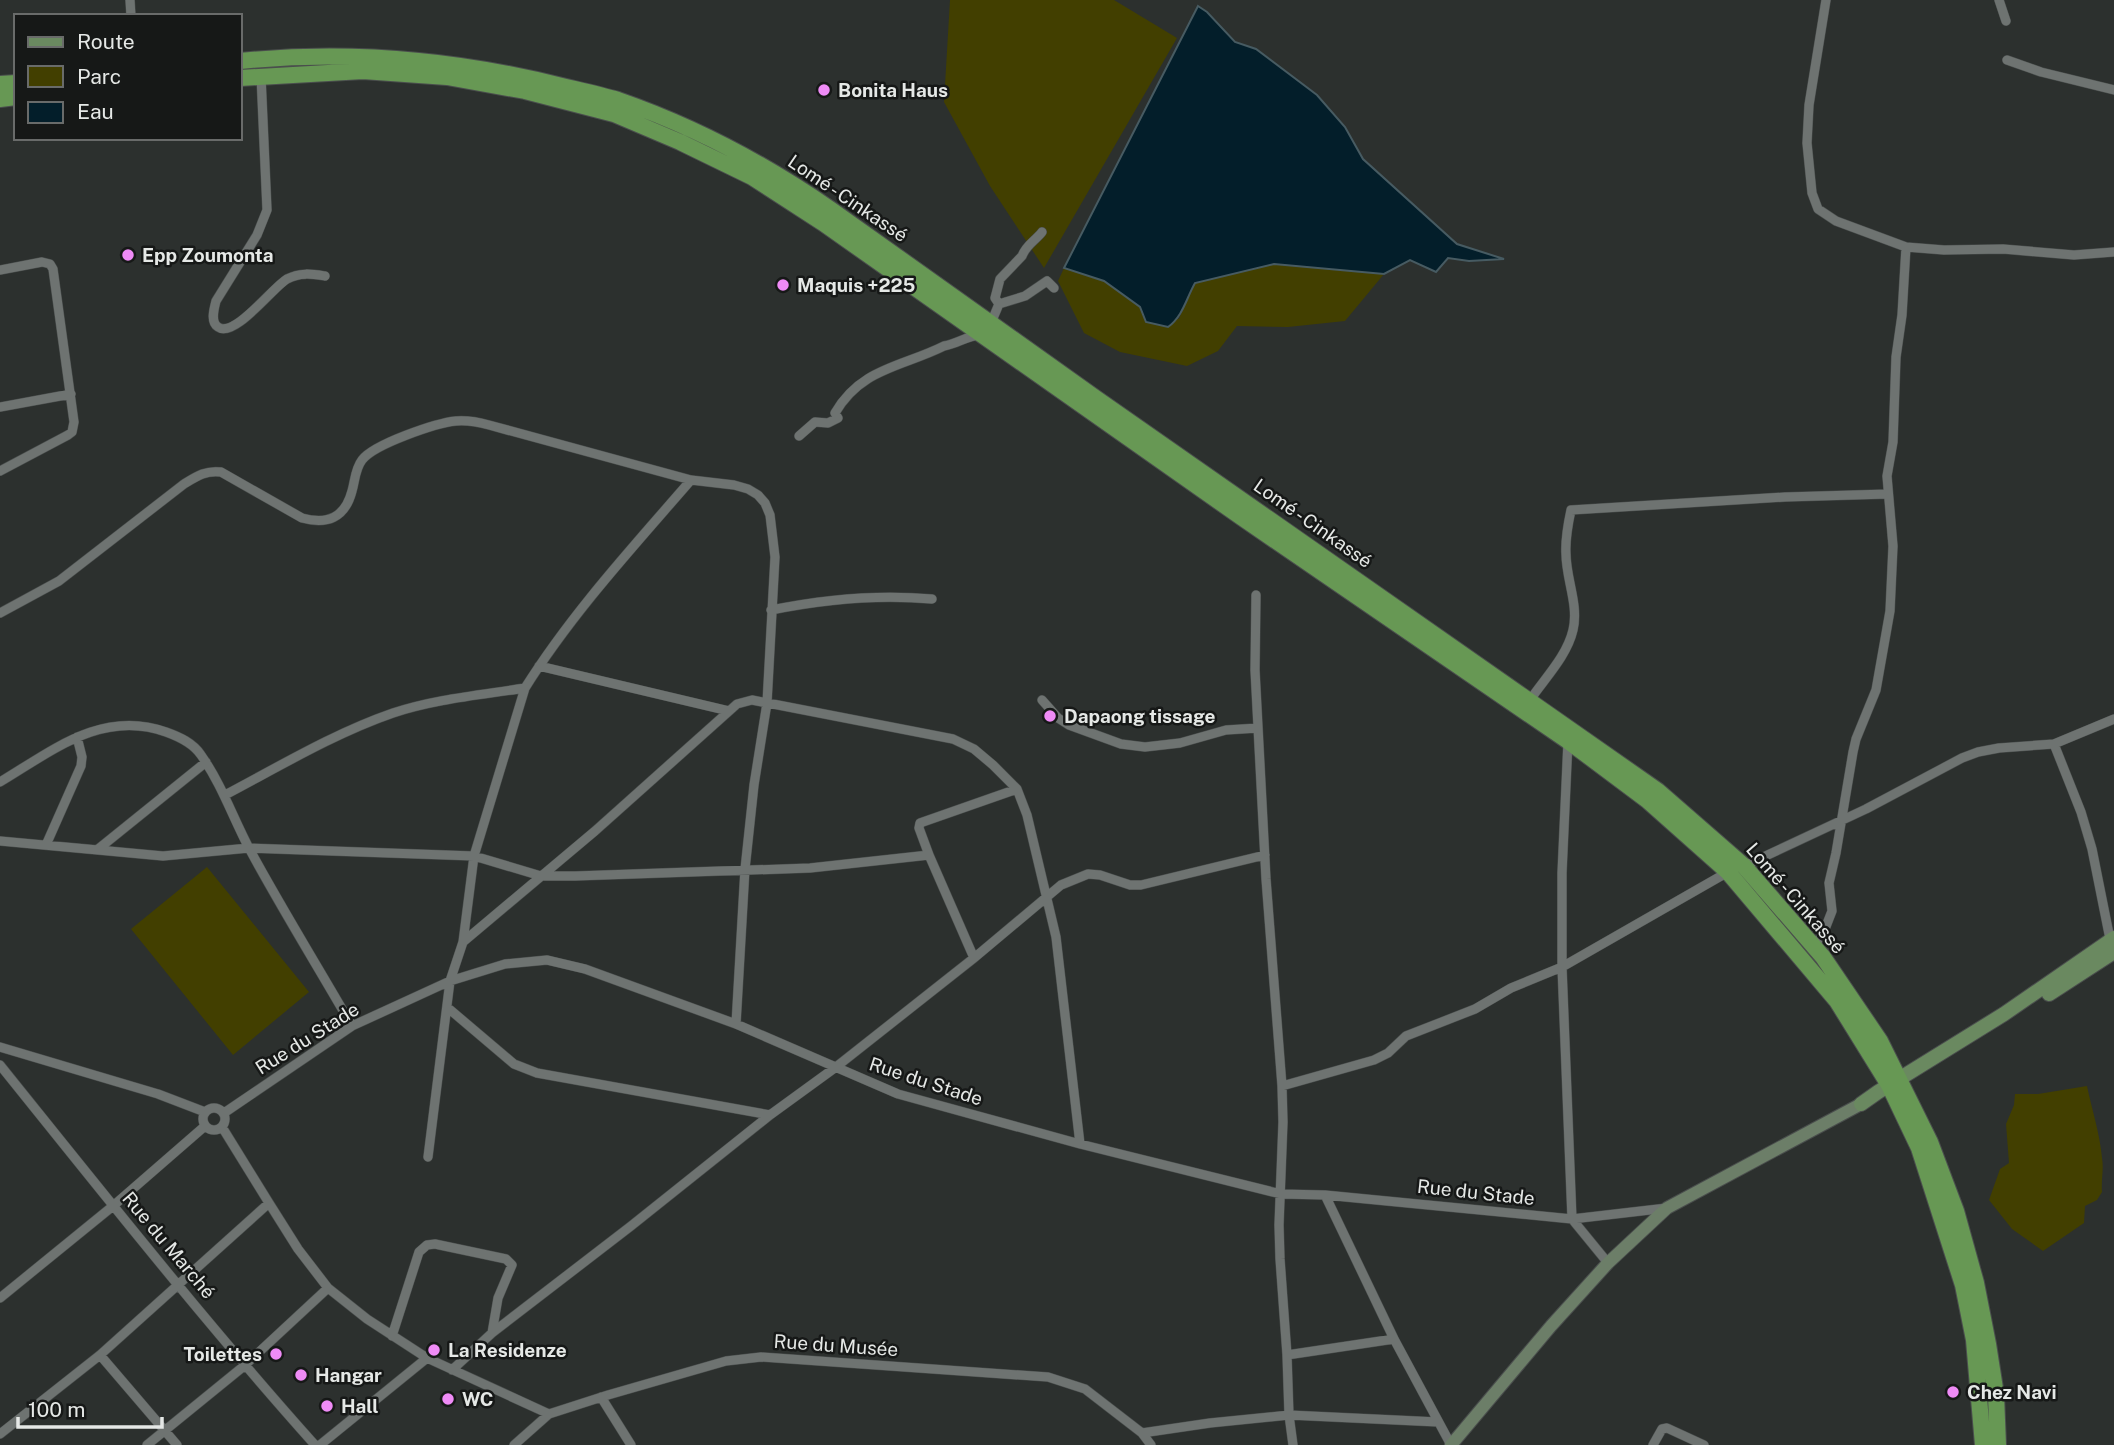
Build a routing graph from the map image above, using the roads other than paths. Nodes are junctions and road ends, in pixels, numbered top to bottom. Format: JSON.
{"nodes":[{"id":1,"x":1826,"y":0,"type":"edge"},
{"id":2,"x":1999,"y":0,"type":"edge"},
{"id":3,"x":2006,"y":21,"type":"dead end"},
{"id":4,"x":2007,"y":60,"type":"dead end"},
{"id":5,"x":242,"y":61,"type":"edge"},
{"id":6,"x":261,"y":76,"type":"junction"},
{"id":7,"x":242,"y":78,"type":"edge"},
{"id":8,"x":2114,"y":90,"type":"edge"},
{"id":9,"x":615,"y":107,"type":"junction"},
{"id":10,"x":1042,"y":232,"type":"dead end"},
{"id":11,"x":1906,"y":247,"type":"junction"},
{"id":12,"x":2114,"y":252,"type":"edge"},
{"id":13,"x":0,"y":270,"type":"edge"},
{"id":14,"x":325,"y":276,"type":"dead end"},
{"id":15,"x":1054,"y":288,"type":"dead end"},
{"id":16,"x":999,"y":304,"type":"junction"},
{"id":17,"x":987,"y":329,"type":"junction"},
{"id":18,"x":71,"y":394,"type":"junction"},
{"id":19,"x":0,"y":407,"type":"edge"},
{"id":20,"x":799,"y":436,"type":"dead end"},
{"id":21,"x":0,"y":471,"type":"edge"},
{"id":22,"x":691,"y":480,"type":"junction"},
{"id":23,"x":1888,"y":494,"type":"junction"},
{"id":24,"x":1256,"y":595,"type":"dead end"},
{"id":25,"x":932,"y":599,"type":"dead end"},
{"id":26,"x":771,"y":610,"type":"junction"},
{"id":27,"x":0,"y":613,"type":"edge"},
{"id":28,"x":538,"y":666,"type":"junction"},
{"id":29,"x":525,"y":688,"type":"junction"},
{"id":30,"x":1042,"y":700,"type":"dead end"},
{"id":31,"x":1531,"y":700,"type":"junction"},
{"id":32,"x":767,"y":703,"type":"junction"},
{"id":33,"x":729,"y":711,"type":"junction"},
{"id":34,"x":2114,"y":719,"type":"edge"},
{"id":35,"x":1258,"y":727,"type":"junction"},
{"id":36,"x":1571,"y":736,"type":"junction"},
{"id":37,"x":77,"y":737,"type":"junction"},
{"id":38,"x":2054,"y":744,"type":"junction"},
{"id":39,"x":206,"y":762,"type":"junction"},
{"id":40,"x":0,"y":782,"type":"edge"},
{"id":41,"x":1017,"y":789,"type":"junction"},
{"id":42,"x":225,"y":795,"type":"junction"},
{"id":43,"x":1840,"y":819,"type":"junction"},
{"id":44,"x":0,"y":841,"type":"edge"},
{"id":45,"x":46,"y":845,"type":"junction"},
{"id":46,"x":249,"y":848,"type":"junction"},
{"id":47,"x":97,"y":849,"type":"junction"},
{"id":48,"x":929,"y":855,"type":"junction"},
{"id":49,"x":1265,"y":855,"type":"junction"},
{"id":50,"x":474,"y":856,"type":"junction"},
{"id":51,"x":745,"y":869,"type":"junction"},
{"id":52,"x":1736,"y":869,"type":"junction"},
{"id":53,"x":541,"y":876,"type":"junction"},
{"id":54,"x":1047,"y":898,"type":"junction"},
{"id":55,"x":463,"y":942,"type":"junction"},
{"id":56,"x":2113,"y":945,"type":"edge"},
{"id":57,"x":1814,"y":947,"type":"junction"},
{"id":58,"x":2114,"y":957,"type":"edge"},
{"id":59,"x":974,"y":958,"type":"junction"},
{"id":60,"x":1562,"y":967,"type":"junction"},
{"id":61,"x":450,"y":981,"type":"junction"},
{"id":62,"x":448,"y":1008,"type":"junction"},
{"id":63,"x":736,"y":1024,"type":"junction"},
{"id":64,"x":352,"y":1026,"type":"junction"},
{"id":65,"x":0,"y":1047,"type":"edge"},
{"id":66,"x":0,"y":1065,"type":"edge"},
{"id":67,"x":836,"y":1067,"type":"junction"},
{"id":68,"x":1896,"y":1085,"type":"junction"},
{"id":69,"x":1282,"y":1086,"type":"junction"},
{"id":70,"x":1861,"y":1104,"type":"joint"},
{"id":71,"x":205,"y":1112,"type":"junction"},
{"id":72,"x":224,"y":1113,"type":"junction"},
{"id":73,"x":770,"y":1115,"type":"junction"},
{"id":74,"x":205,"y":1126,"type":"junction"},
{"id":75,"x":222,"y":1127,"type":"junction"},
{"id":76,"x":1080,"y":1144,"type":"junction"},
{"id":77,"x":428,"y":1157,"type":"dead end"},
{"id":78,"x":1281,"y":1194,"type":"junction"},
{"id":79,"x":1325,"y":1195,"type":"junction"},
{"id":80,"x":269,"y":1203,"type":"junction"},
{"id":81,"x":113,"y":1206,"type":"junction"},
{"id":82,"x":1667,"y":1208,"type":"junction"},
{"id":83,"x":1572,"y":1219,"type":"junction"},
{"id":84,"x":1608,"y":1263,"type":"junction"},
{"id":85,"x":177,"y":1284,"type":"junction"},
{"id":86,"x":328,"y":1288,"type":"junction"},
{"id":87,"x":0,"y":1298,"type":"edge"},
{"id":88,"x":492,"y":1333,"type":"junction"},
{"id":89,"x":392,"y":1336,"type":"junction"},
{"id":90,"x":1394,"y":1339,"type":"junction"},
{"id":91,"x":100,"y":1354,"type":"junction"},
{"id":92,"x":1287,"y":1355,"type":"junction"},
{"id":93,"x":427,"y":1358,"type":"junction"},
{"id":94,"x":244,"y":1366,"type":"junction"},
{"id":95,"x":452,"y":1370,"type":"junction"},
{"id":96,"x":601,"y":1397,"type":"junction"},
{"id":97,"x":549,"y":1414,"type":"junction"},
{"id":98,"x":1289,"y":1415,"type":"junction"},
{"id":99,"x":1438,"y":1423,"type":"junction"},
{"id":100,"x":164,"y":1431,"type":"junction"},
{"id":101,"x":1142,"y":1433,"type":"junction"},
{"id":102,"x":0,"y":1435,"type":"edge"},
{"id":103,"x":5,"y":1445,"type":"edge"},
{"id":104,"x":147,"y":1445,"type":"edge"},
{"id":105,"x":177,"y":1445,"type":"edge"},
{"id":106,"x":317,"y":1445,"type":"edge"},
{"id":107,"x":514,"y":1445,"type":"edge"},
{"id":108,"x":631,"y":1445,"type":"edge"},
{"id":109,"x":1151,"y":1445,"type":"edge"},
{"id":110,"x":1293,"y":1445,"type":"edge"},
{"id":111,"x":1451,"y":1445,"type":"edge"},
{"id":112,"x":1653,"y":1445,"type":"edge"},
{"id":113,"x":1704,"y":1445,"type":"edge"},
{"id":114,"x":1983,"y":1445,"type":"edge"},
{"id":115,"x":1998,"y":1445,"type":"edge"}],
"edges":[{"from":1,"to":11,"type":"street"},
{"from":2,"to":3,"type":"street"},
{"from":4,"to":8,"type":"street"},
{"from":5,"to":9,"type":"highway","name":"Lomé - Cinkassé"},
{"from":6,"to":7,"type":"highway","name":"Lomé - Cinkassé"},
{"from":6,"to":9,"type":"highway","name":"Lomé - Cinkassé"},
{"from":6,"to":14,"type":"street"},
{"from":9,"to":17,"type":"highway","name":"Lomé - Cinkassé"},
{"from":10,"to":16,"type":"street"},
{"from":11,"to":12,"type":"street"},
{"from":11,"to":23,"type":"street"},
{"from":13,"to":18,"type":"street"},
{"from":15,"to":16,"type":"street"},
{"from":16,"to":17,"type":"street"},
{"from":17,"to":20,"type":"street"},
{"from":17,"to":31,"type":"highway","name":"Lomé - Cinkassé"},
{"from":17,"to":36,"type":"highway","name":"Lomé - Cinkassé"},
{"from":18,"to":19,"type":"street"},
{"from":18,"to":21,"type":"street"},
{"from":22,"to":26,"type":"street"},
{"from":22,"to":27,"type":"street"},
{"from":22,"to":28,"type":"street"},
{"from":23,"to":31,"type":"street"},
{"from":23,"to":43,"type":"street"},
{"from":24,"to":35,"type":"street"},
{"from":25,"to":26,"type":"street"},
{"from":26,"to":32,"type":"street"},
{"from":28,"to":29,"type":"street"},
{"from":28,"to":33,"type":"street"},
{"from":29,"to":42,"type":"street"},
{"from":29,"to":50,"type":"street"},
{"from":30,"to":35,"type":"street"},
{"from":31,"to":36,"type":"highway","name":"Lomé - Cinkassé"},
{"from":32,"to":33,"type":"street"},
{"from":32,"to":41,"type":"street"},
{"from":32,"to":51,"type":"street"},
{"from":33,"to":53,"type":"street"},
{"from":34,"to":38,"type":"street"},
{"from":35,"to":49,"type":"street"},
{"from":36,"to":52,"type":"highway","name":"Lomé - Cinkassé"},
{"from":36,"to":60,"type":"street"},
{"from":37,"to":39,"type":"street"},
{"from":37,"to":40,"type":"street"},
{"from":37,"to":45,"type":"street"},
{"from":38,"to":43,"type":"street"},
{"from":38,"to":56,"type":"street"},
{"from":39,"to":42,"type":"street"},
{"from":39,"to":47,"type":"street"},
{"from":41,"to":48,"type":"street"},
{"from":41,"to":54,"type":"street"},
{"from":42,"to":46,"type":"street"},
{"from":43,"to":52,"type":"street"},
{"from":43,"to":57,"type":"street"},
{"from":44,"to":45,"type":"street"},
{"from":45,"to":47,"type":"street"},
{"from":46,"to":47,"type":"street"},
{"from":46,"to":50,"type":"street"},
{"from":46,"to":64,"type":"street"},
{"from":48,"to":51,"type":"street"},
{"from":48,"to":59,"type":"street"},
{"from":49,"to":54,"type":"street"},
{"from":49,"to":69,"type":"street"},
{"from":50,"to":53,"type":"street"},
{"from":50,"to":55,"type":"street"},
{"from":51,"to":53,"type":"street"},
{"from":51,"to":63,"type":"street"},
{"from":52,"to":57,"type":"highway","name":"Lomé - Cinkassé"},
{"from":52,"to":60,"type":"street"},
{"from":52,"to":68,"type":"highway","name":"Lomé - Cinkassé"},
{"from":53,"to":55,"type":"street"},
{"from":54,"to":59,"type":"street"},
{"from":54,"to":76,"type":"street"},
{"from":55,"to":61,"type":"street"},
{"from":56,"to":58,"type":"street"},
{"from":56,"to":68,"type":"main road"},
{"from":57,"to":68,"type":"highway","name":"Lomé - Cinkassé"},
{"from":59,"to":67,"type":"street"},
{"from":60,"to":69,"type":"street"},
{"from":60,"to":83,"type":"street"},
{"from":61,"to":62,"type":"street"},
{"from":61,"to":63,"type":"street","name":"Rue du Stade"},
{"from":61,"to":64,"type":"street","name":"Rue du Stade"},
{"from":62,"to":73,"type":"street"},
{"from":62,"to":77,"type":"street"},
{"from":63,"to":67,"type":"street","name":"Rue du Stade"},
{"from":64,"to":72,"type":"street","name":"Rue du Stade"},
{"from":65,"to":71,"type":"street"},
{"from":66,"to":81,"type":"street","name":"Rue du Marché"},
{"from":67,"to":73,"type":"street"},
{"from":67,"to":76,"type":"street","name":"Rue du Stade"},
{"from":68,"to":70,"type":"main road"},
{"from":68,"to":114,"type":"highway","name":"Lomé - Cinkassé"},
{"from":68,"to":115,"type":"highway","name":"Lomé - Cinkassé"},
{"from":69,"to":78,"type":"street"},
{"from":70,"to":82,"type":"street"},
{"from":71,"to":72,"type":"street"},
{"from":71,"to":74,"type":"street"},
{"from":72,"to":75,"type":"street"},
{"from":73,"to":88,"type":"street"},
{"from":74,"to":75,"type":"street"},
{"from":74,"to":81,"type":"street"},
{"from":75,"to":80,"type":"street"},
{"from":76,"to":78,"type":"street","name":"Rue du Stade"},
{"from":78,"to":79,"type":"street","name":"Rue du Stade"},
{"from":78,"to":92,"type":"street"},
{"from":79,"to":83,"type":"street","name":"Rue du Stade"},
{"from":79,"to":90,"type":"street"},
{"from":80,"to":85,"type":"street"},
{"from":80,"to":86,"type":"street"},
{"from":81,"to":85,"type":"street","name":"Rue du Marché"},
{"from":81,"to":87,"type":"street"},
{"from":82,"to":83,"type":"street","name":"Rue du Stade"},
{"from":82,"to":84,"type":"street"},
{"from":83,"to":84,"type":"street"},
{"from":84,"to":111,"type":"street"},
{"from":85,"to":91,"type":"street"},
{"from":85,"to":94,"type":"street","name":"Rue du Marché"},
{"from":86,"to":89,"type":"street"},
{"from":86,"to":94,"type":"street"},
{"from":88,"to":89,"type":"street"},
{"from":88,"to":95,"type":"street"},
{"from":89,"to":93,"type":"street"},
{"from":90,"to":92,"type":"street"},
{"from":90,"to":99,"type":"street"},
{"from":91,"to":100,"type":"street"},
{"from":91,"to":102,"type":"street"},
{"from":92,"to":98,"type":"street"},
{"from":93,"to":95,"type":"street"},
{"from":93,"to":106,"type":"street"},
{"from":94,"to":100,"type":"street"},
{"from":94,"to":106,"type":"street","name":"Rue du Marché"},
{"from":95,"to":97,"type":"street"},
{"from":96,"to":97,"type":"street","name":"Rue du Musée"},
{"from":96,"to":101,"type":"street","name":"Rue du Musée"},
{"from":96,"to":108,"type":"street"},
{"from":97,"to":107,"type":"street","name":"Rue du Musée"},
{"from":98,"to":99,"type":"street"},
{"from":98,"to":101,"type":"street"},
{"from":98,"to":110,"type":"street"},
{"from":99,"to":111,"type":"street"},
{"from":100,"to":104,"type":"street"},
{"from":100,"to":105,"type":"street"},
{"from":101,"to":109,"type":"street","name":"Rue du Musée"},
{"from":102,"to":103,"type":"street"},
{"from":112,"to":113,"type":"street"}]}
